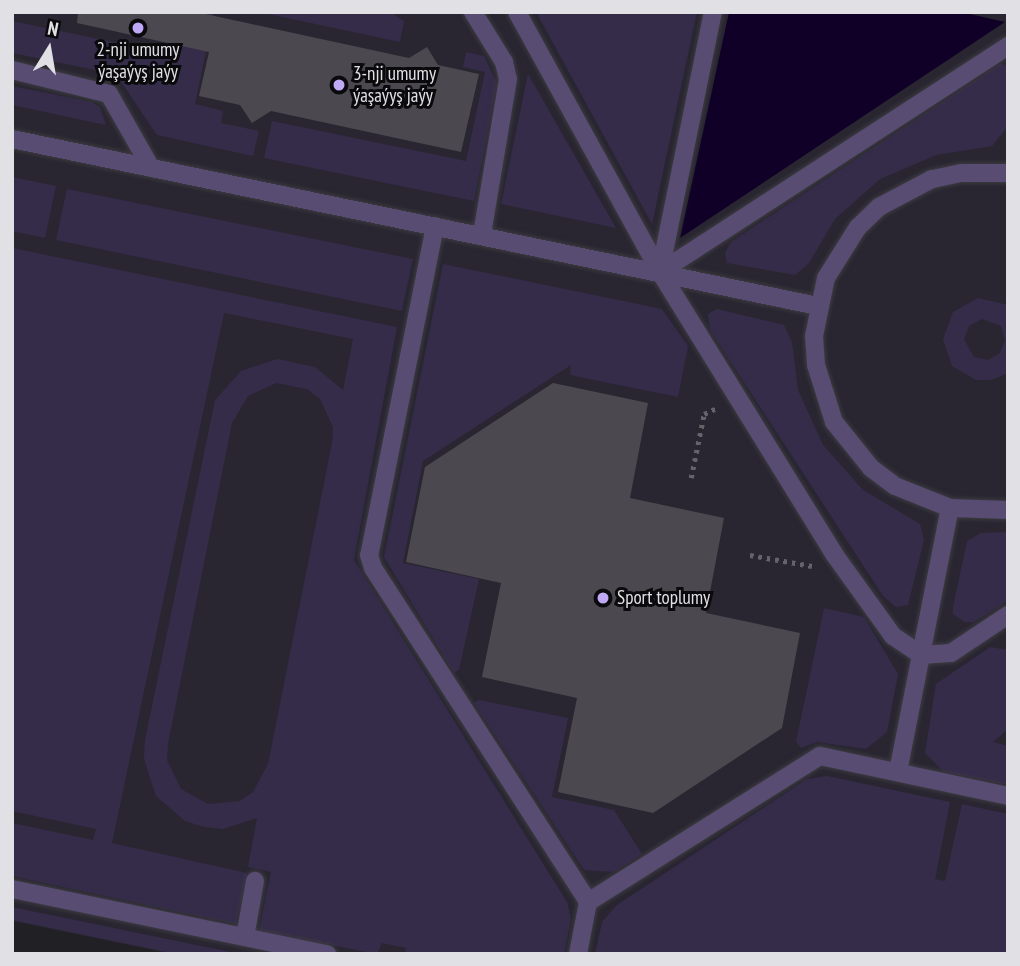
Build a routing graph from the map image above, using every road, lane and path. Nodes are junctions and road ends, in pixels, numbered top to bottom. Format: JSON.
{"nodes":[{"id":1,"x":473,"y":12,"type":"edge"},
{"id":2,"x":517,"y":12,"type":"edge"},
{"id":3,"x":713,"y":12,"type":"edge"},
{"id":4,"x":1008,"y":46,"type":"edge"},
{"id":5,"x":12,"y":70,"type":"edge"},
{"id":6,"x":12,"y":139,"type":"edge"},
{"id":7,"x":151,"y":167,"type":"junction"},
{"id":8,"x":1008,"y":173,"type":"edge"},
{"id":9,"x":435,"y":226,"type":"junction"},
{"id":10,"x":482,"y":235,"type":"junction"},
{"id":11,"x":660,"y":272,"type":"junction"},
{"id":12,"x":818,"y":306,"type":"junction"},
{"id":13,"x":737,"y":399,"type":"junction"},
{"id":14,"x":691,"y":478,"type":"dead end"},
{"id":15,"x":950,"y":508,"type":"junction"},
{"id":16,"x":1008,"y":510,"type":"edge"},
{"id":17,"x":750,"y":555,"type":"dead end"},
{"id":18,"x":794,"y":563,"type":"dead end"},
{"id":19,"x":1008,"y":615,"type":"edge"},
{"id":20,"x":921,"y":655,"type":"junction"},
{"id":21,"x":898,"y":772,"type":"junction"},
{"id":22,"x":1008,"y":796,"type":"edge"},
{"id":23,"x":255,"y":881,"type":"dead end"},
{"id":24,"x":12,"y":889,"type":"edge"},
{"id":25,"x":588,"y":902,"type":"junction"},
{"id":26,"x":245,"y":937,"type":"junction"},
{"id":27,"x":327,"y":954,"type":"edge"},
{"id":28,"x":578,"y":954,"type":"edge"}],
"edges":[{"from":1,"to":10,"type":"lane"},
{"from":2,"to":11,"type":"lane"},
{"from":3,"to":11,"type":"lane"},
{"from":4,"to":11,"type":"lane"},
{"from":5,"to":7,"type":"lane"},
{"from":6,"to":7,"type":"lane"},
{"from":7,"to":9,"type":"lane"},
{"from":8,"to":12,"type":"lane"},
{"from":9,"to":10,"type":"lane"},
{"from":9,"to":25,"type":"lane"},
{"from":10,"to":11,"type":"lane"},
{"from":11,"to":12,"type":"lane"},
{"from":11,"to":13,"type":"lane"},
{"from":12,"to":15,"type":"lane"},
{"from":13,"to":14,"type":"path"},
{"from":13,"to":20,"type":"lane"},
{"from":15,"to":16,"type":"lane"},
{"from":15,"to":20,"type":"lane"},
{"from":17,"to":18,"type":"path"},
{"from":19,"to":20,"type":"lane"},
{"from":20,"to":21,"type":"lane"},
{"from":21,"to":22,"type":"lane"},
{"from":21,"to":25,"type":"lane"},
{"from":23,"to":26,"type":"lane"},
{"from":24,"to":26,"type":"lane"},
{"from":25,"to":28,"type":"lane"},
{"from":26,"to":27,"type":"lane"}]}
